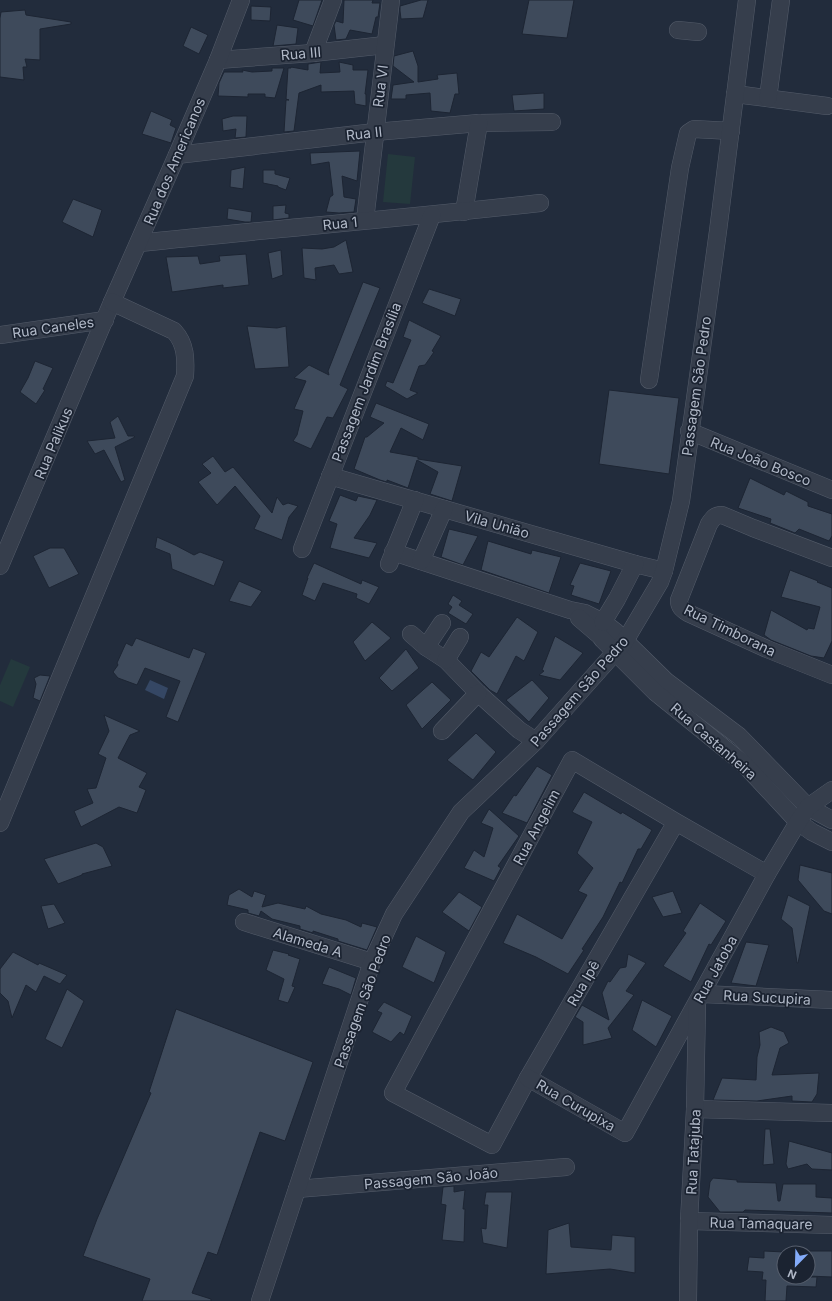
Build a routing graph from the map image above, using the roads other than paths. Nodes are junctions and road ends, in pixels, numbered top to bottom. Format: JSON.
{"nodes":[{"id":1,"x":241,"y":0,"type":"edge"},
{"id":2,"x":332,"y":0,"type":"edge"},
{"id":3,"x":391,"y":0,"type":"edge"},
{"id":4,"x":747,"y":0,"type":"edge"},
{"id":5,"x":781,"y":0,"type":"edge"},
{"id":6,"x":678,"y":30,"type":"dead end"},
{"id":7,"x":698,"y":32,"type":"dead end"},
{"id":8,"x":385,"y":45,"type":"junction"},
{"id":9,"x":313,"y":53,"type":"junction"},
{"id":10,"x":218,"y":60,"type":"junction"},
{"id":11,"x":736,"y":94,"type":"junction"},
{"id":12,"x":768,"y":98,"type":"junction"},
{"id":13,"x":827,"y":106,"type":"dead end"},
{"id":14,"x":552,"y":122,"type":"dead end"},
{"id":15,"x":479,"y":124,"type":"junction"},
{"id":16,"x":731,"y":131,"type":"junction"},
{"id":17,"x":375,"y":132,"type":"junction"},
{"id":18,"x":177,"y":155,"type":"junction"},
{"id":19,"x":540,"y":203,"type":"dead end"},
{"id":20,"x":464,"y":212,"type":"junction"},
{"id":21,"x":432,"y":215,"type":"junction"},
{"id":22,"x":365,"y":220,"type":"junction"},
{"id":23,"x":139,"y":243,"type":"junction"},
{"id":24,"x":112,"y":302,"type":"junction"},
{"id":25,"x":105,"y":320,"type":"junction"},
{"id":26,"x":0,"y":335,"type":"edge"},
{"id":27,"x":650,"y":380,"type":"dead end"},
{"id":28,"x":689,"y":431,"type":"junction"},
{"id":29,"x":330,"y":476,"type":"junction"},
{"id":30,"x":832,"y":490,"type":"edge"},
{"id":31,"x":415,"y":500,"type":"junction"},
{"id":32,"x":444,"y":509,"type":"junction"},
{"id":33,"x":302,"y":549,"type":"dead end"},
{"id":34,"x":832,"y":558,"type":"edge"},
{"id":35,"x":421,"y":561,"type":"junction"},
{"id":36,"x":635,"y":564,"type":"junction"},
{"id":37,"x":0,"y":566,"type":"edge"},
{"id":38,"x":664,"y":571,"type":"junction"},
{"id":39,"x":570,"y":610,"type":"junction"},
{"id":40,"x":603,"y":622,"type":"junction"},
{"id":41,"x":442,"y":623,"type":"dead end"},
{"id":42,"x":411,"y":634,"type":"dead end"},
{"id":43,"x":460,"y":637,"type":"dead end"},
{"id":44,"x":426,"y":647,"type":"junction"},
{"id":45,"x":620,"y":647,"type":"junction"},
{"id":46,"x":446,"y":660,"type":"junction"},
{"id":47,"x":832,"y":675,"type":"edge"},
{"id":48,"x":661,"y":686,"type":"junction"},
{"id":49,"x":478,"y":693,"type":"junction"},
{"id":50,"x":442,"y":731,"type":"dead end"},
{"id":51,"x":536,"y":741,"type":"junction"},
{"id":52,"x":832,"y":790,"type":"edge"},
{"id":53,"x":808,"y":807,"type":"junction"},
{"id":54,"x":832,"y":820,"type":"edge"},
{"id":55,"x":676,"y":822,"type":"junction"},
{"id":56,"x":798,"y":822,"type":"junction"},
{"id":57,"x":0,"y":823,"type":"edge"},
{"id":58,"x":832,"y":842,"type":"edge"},
{"id":59,"x":767,"y":874,"type":"junction"},
{"id":60,"x":244,"y":922,"type":"dead end"},
{"id":61,"x":372,"y":962,"type":"junction"},
{"id":62,"x":700,"y":998,"type":"junction"},
{"id":63,"x":832,"y":1000,"type":"edge"},
{"id":64,"x":528,"y":1078,"type":"junction"},
{"id":65,"x":695,"y":1109,"type":"junction"},
{"id":66,"x":832,"y":1113,"type":"edge"},
{"id":67,"x":625,"y":1133,"type":"joint"},
{"id":68,"x":492,"y":1145,"type":"joint"},
{"id":69,"x":566,"y":1167,"type":"dead end"},
{"id":70,"x":297,"y":1189,"type":"junction"},
{"id":71,"x":689,"y":1221,"type":"junction"},
{"id":72,"x":832,"y":1225,"type":"edge"},
{"id":73,"x":260,"y":1301,"type":"edge"},
{"id":74,"x":688,"y":1301,"type":"edge"}],
"edges":[{"from":1,"to":10,"type":"street","name":"Rua dos Americanos"},
{"from":2,"to":9,"type":"street"},
{"from":3,"to":8,"type":"street","name":"Rua VI"},
{"from":4,"to":11,"type":"street","name":"Passagem São Pedro"},
{"from":5,"to":12,"type":"street"},
{"from":6,"to":7,"type":"street"},
{"from":8,"to":9,"type":"street","name":"Rua III"},
{"from":8,"to":17,"type":"street","name":"Rua VI"},
{"from":9,"to":10,"type":"street","name":"Rua III"},
{"from":10,"to":18,"type":"street","name":"Rua dos Americanos"},
{"from":11,"to":12,"type":"street"},
{"from":11,"to":16,"type":"street","name":"Passagem São Pedro"},
{"from":12,"to":13,"type":"street"},
{"from":14,"to":15,"type":"street","name":"Rua II"},
{"from":15,"to":17,"type":"street","name":"Rua II"},
{"from":15,"to":20,"type":"street"},
{"from":16,"to":27,"type":"street"},
{"from":16,"to":28,"type":"street","name":"Passagem São Pedro"},
{"from":17,"to":18,"type":"street","name":"Rua II"},
{"from":17,"to":22,"type":"street","name":"Rua VI"},
{"from":18,"to":23,"type":"street","name":"Rua dos Americanos"},
{"from":19,"to":20,"type":"street","name":"Rua 1"},
{"from":20,"to":21,"type":"street","name":"Rua 1"},
{"from":21,"to":22,"type":"street","name":"Rua 1"},
{"from":21,"to":29,"type":"street","name":"Passagem Jardim Brasília"},
{"from":22,"to":23,"type":"street","name":"Rua 1"},
{"from":23,"to":24,"type":"street","name":"Rua dos Americanos"},
{"from":24,"to":25,"type":"street","name":"Rua dos Americanos"},
{"from":24,"to":57,"type":"street"},
{"from":25,"to":26,"type":"street","name":"Rua Caneles"},
{"from":25,"to":37,"type":"street","name":"Rua Palikus"},
{"from":28,"to":30,"type":"street","name":"Rua João Bosco"},
{"from":28,"to":38,"type":"street","name":"Passagem São Pedro"},
{"from":29,"to":31,"type":"street","name":"Vila União"},
{"from":29,"to":33,"type":"street","name":"Passagem Jardim Brasília"},
{"from":31,"to":32,"type":"street","name":"Vila União"},
{"from":31,"to":35,"type":"street"},
{"from":32,"to":35,"type":"street"},
{"from":32,"to":36,"type":"street","name":"Vila União"},
{"from":34,"to":47,"type":"street","name":"Rua Timborana"},
{"from":35,"to":39,"type":"street"},
{"from":36,"to":38,"type":"street","name":"Vila União"},
{"from":36,"to":40,"type":"street"},
{"from":38,"to":45,"type":"street","name":"Passagem São Pedro"},
{"from":39,"to":40,"type":"street"},
{"from":39,"to":45,"type":"street"},
{"from":40,"to":45,"type":"street"},
{"from":41,"to":44,"type":"street"},
{"from":42,"to":44,"type":"street"},
{"from":43,"to":46,"type":"street"},
{"from":44,"to":46,"type":"street"},
{"from":45,"to":48,"type":"street","name":"Rua Castanheira"},
{"from":45,"to":51,"type":"street","name":"Passagem São Pedro"},
{"from":46,"to":49,"type":"street"},
{"from":48,"to":53,"type":"street","name":"Rua Castanheira"},
{"from":48,"to":56,"type":"street","name":"Rua Castanheira"},
{"from":49,"to":50,"type":"street"},
{"from":49,"to":51,"type":"street"},
{"from":51,"to":61,"type":"street","name":"Passagem São Pedro"},
{"from":52,"to":53,"type":"street"},
{"from":53,"to":54,"type":"street","name":"Rua Castanheira"},
{"from":53,"to":56,"type":"street","name":"Rua Jatoba"},
{"from":55,"to":59,"type":"street","name":"Rua Angelim"},
{"from":55,"to":64,"type":"street","name":"Rua Ipê"},
{"from":55,"to":68,"type":"street","name":"Rua Angelim"},
{"from":56,"to":58,"type":"street","name":"Rua Castanheira"},
{"from":56,"to":59,"type":"street","name":"Rua Jatoba"},
{"from":59,"to":62,"type":"street","name":"Rua Jatoba"},
{"from":60,"to":61,"type":"street","name":"Alameda A"},
{"from":61,"to":70,"type":"street","name":"Passagem São Pedro"},
{"from":62,"to":63,"type":"street","name":"Rua Sucupira"},
{"from":62,"to":65,"type":"street","name":"Rua Tatajuba"},
{"from":62,"to":67,"type":"street","name":"Rua Jatoba"},
{"from":64,"to":67,"type":"street","name":"Rua Curupixa"},
{"from":64,"to":68,"type":"street","name":"Rua Ipê"},
{"from":65,"to":66,"type":"street"},
{"from":65,"to":71,"type":"street","name":"Rua Tatajuba"},
{"from":69,"to":70,"type":"street","name":"Passagem São João"},
{"from":70,"to":73,"type":"street","name":"Passagem São Pedro"},
{"from":71,"to":72,"type":"street","name":"Rua Tamaquare"},
{"from":71,"to":74,"type":"street","name":"Rua Tatajuba"}]}
